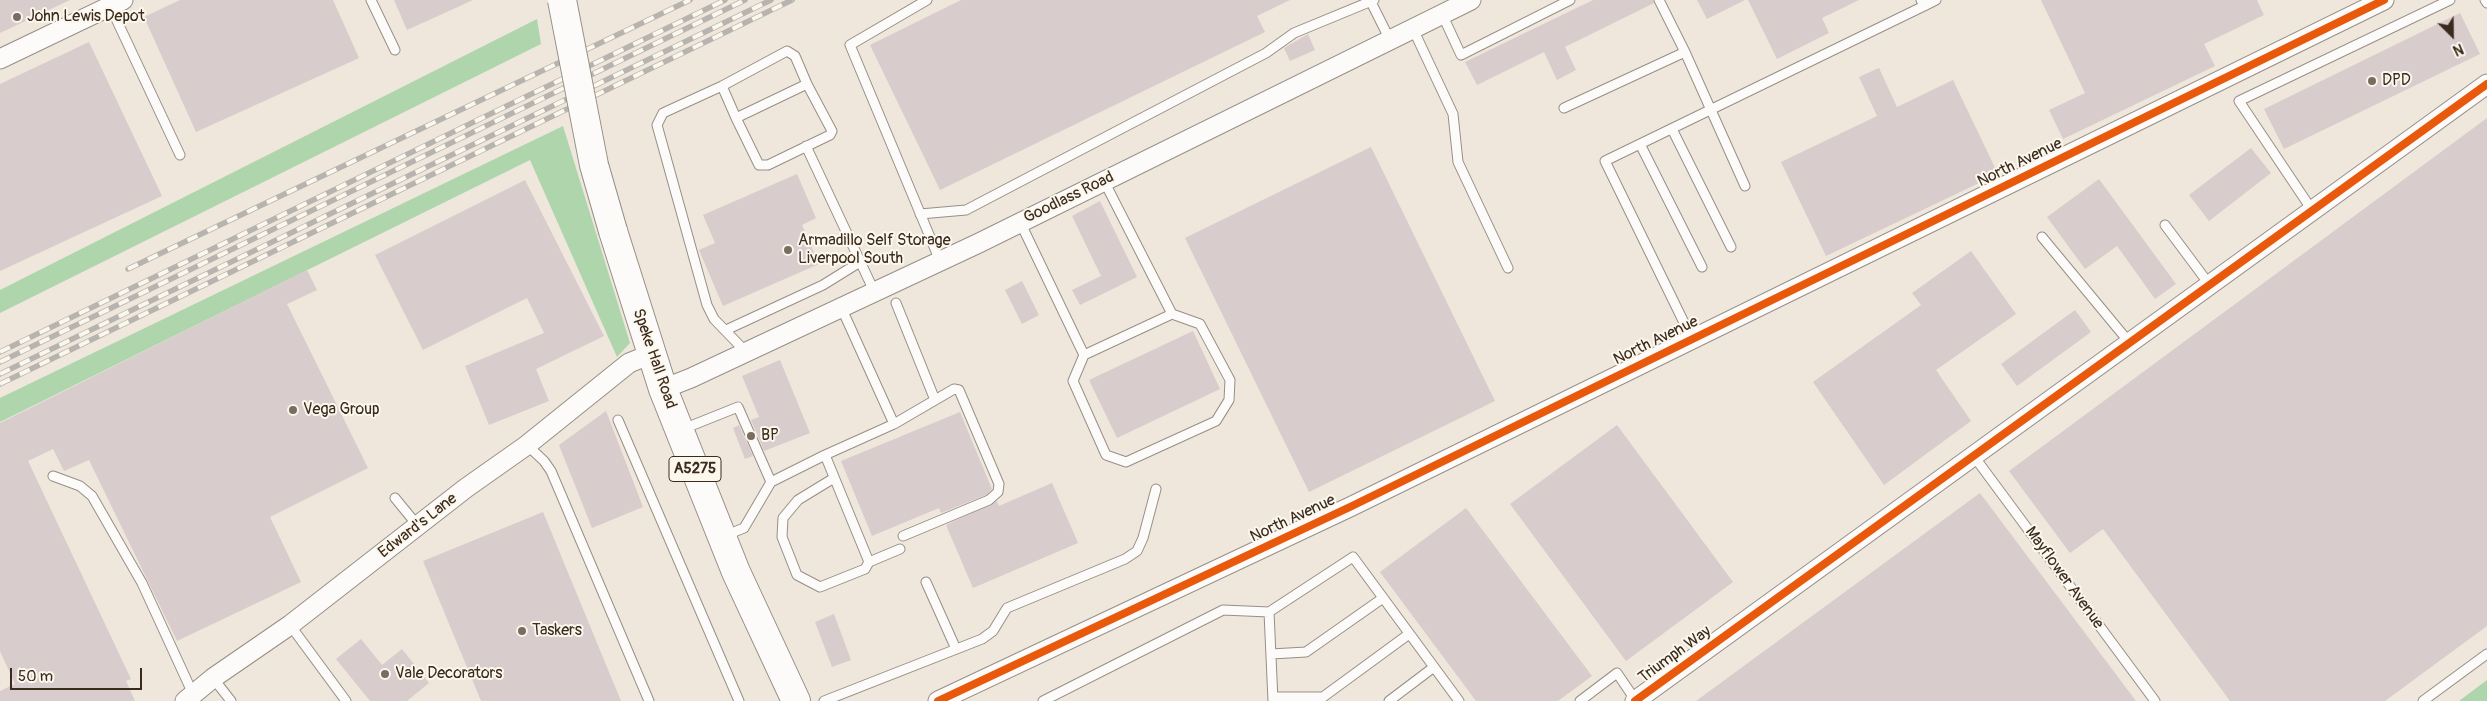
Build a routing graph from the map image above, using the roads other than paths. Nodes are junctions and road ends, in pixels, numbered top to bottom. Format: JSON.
{"nodes":[{"id":1,"x":371,"y":0,"type":"edge"},
{"id":2,"x":562,"y":0,"type":"edge"},
{"id":3,"x":927,"y":0,"type":"edge"},
{"id":4,"x":1471,"y":0,"type":"edge"},
{"id":5,"x":1570,"y":0,"type":"edge"},
{"id":6,"x":1659,"y":0,"type":"edge"},
{"id":7,"x":1936,"y":0,"type":"edge"},
{"id":8,"x":2383,"y":0,"type":"edge"},
{"id":9,"x":2450,"y":0,"type":"edge"},
{"id":10,"x":2485,"y":0,"type":"edge"},
{"id":11,"x":1372,"y":1,"type":"edge"},
{"id":12,"x":116,"y":3,"type":"edge"},
{"id":13,"x":1923,"y":3,"type":"edge"},
{"id":14,"x":2487,"y":4,"type":"edge"},
{"id":15,"x":1442,"y":14,"type":"junction"},
{"id":16,"x":1412,"y":29,"type":"junction"},
{"id":17,"x":1390,"y":40,"type":"junction"},
{"id":18,"x":395,"y":50,"type":"dead end"},
{"id":19,"x":1686,"y":52,"type":"junction"},
{"id":20,"x":0,"y":59,"type":"edge"},
{"id":21,"x":807,"y":84,"type":"junction"},
{"id":22,"x":2487,"y":84,"type":"edge"},
{"id":23,"x":722,"y":86,"type":"junction"},
{"id":24,"x":1564,"y":108,"type":"dead end"},
{"id":25,"x":1711,"y":110,"type":"junction"},
{"id":26,"x":736,"y":118,"type":"junction"},
{"id":27,"x":1672,"y":128,"type":"junction"},
{"id":28,"x":1640,"y":144,"type":"junction"},
{"id":29,"x":806,"y":146,"type":"junction"},
{"id":30,"x":180,"y":155,"type":"dead end"},
{"id":31,"x":1104,"y":181,"type":"junction"},
{"id":32,"x":1744,"y":186,"type":"dead end"},
{"id":33,"x":2312,"y":210,"type":"junction"},
{"id":34,"x":920,"y":214,"type":"junction"},
{"id":35,"x":1020,"y":222,"type":"junction"},
{"id":36,"x":2165,"y":225,"type":"dead end"},
{"id":37,"x":2042,"y":237,"type":"dead end"},
{"id":38,"x":1731,"y":246,"type":"dead end"},
{"id":39,"x":940,"y":261,"type":"junction"},
{"id":40,"x":860,"y":262,"type":"junction"},
{"id":41,"x":1508,"y":268,"type":"dead end"},
{"id":42,"x":1702,"y":268,"type":"dead end"},
{"id":43,"x":2209,"y":284,"type":"junction"},
{"id":44,"x":874,"y":291,"type":"junction"},
{"id":45,"x":896,"y":303,"type":"dead end"},
{"id":46,"x":841,"y":307,"type":"junction"},
{"id":47,"x":1172,"y":314,"type":"junction"},
{"id":48,"x":726,"y":330,"type":"junction"},
{"id":49,"x":1692,"y":339,"type":"junction"},
{"id":50,"x":2129,"y":342,"type":"junction"},
{"id":51,"x":746,"y":352,"type":"junction"},
{"id":52,"x":651,"y":354,"type":"junction"},
{"id":53,"x":1084,"y":355,"type":"junction"},
{"id":54,"x":663,"y":389,"type":"junction"},
{"id":55,"x":935,"y":400,"type":"junction"},
{"id":56,"x":618,"y":420,"type":"dead end"},
{"id":57,"x":894,"y":424,"type":"junction"},
{"id":58,"x":680,"y":430,"type":"junction"},
{"id":59,"x":527,"y":445,"type":"junction"},
{"id":60,"x":825,"y":455,"type":"junction"},
{"id":61,"x":1973,"y":455,"type":"junction"},
{"id":62,"x":53,"y":476,"type":"dead end"},
{"id":63,"x":834,"y":478,"type":"junction"},
{"id":64,"x":771,"y":482,"type":"junction"},
{"id":65,"x":1156,"y":489,"type":"dead end"},
{"id":66,"x":395,"y":498,"type":"dead end"},
{"id":67,"x":418,"y":526,"type":"junction"},
{"id":68,"x":903,"y":536,"type":"dead end"},
{"id":69,"x":722,"y":537,"type":"junction"},
{"id":70,"x":900,"y":549,"type":"dead end"},
{"id":71,"x":869,"y":562,"type":"junction"},
{"id":72,"x":926,"y":582,"type":"dead end"},
{"id":73,"x":1383,"y":598,"type":"junction"},
{"id":74,"x":1269,"y":612,"type":"junction"},
{"id":75,"x":290,"y":625,"type":"junction"},
{"id":76,"x":1409,"y":634,"type":"junction"},
{"id":77,"x":956,"y":649,"type":"junction"},
{"id":78,"x":1271,"y":654,"type":"junction"},
{"id":79,"x":2487,"y":654,"type":"edge"},
{"id":80,"x":1434,"y":667,"type":"junction"},
{"id":81,"x":213,"y":678,"type":"junction"},
{"id":82,"x":189,"y":698,"type":"edge"},
{"id":83,"x":1273,"y":699,"type":"edge"},
{"id":84,"x":231,"y":701,"type":"edge"},
{"id":85,"x":346,"y":701,"type":"edge"},
{"id":86,"x":649,"y":701,"type":"edge"},
{"id":87,"x":739,"y":701,"type":"edge"},
{"id":88,"x":796,"y":701,"type":"edge"},
{"id":89,"x":824,"y":701,"type":"edge"},
{"id":90,"x":938,"y":701,"type":"edge"},
{"id":91,"x":1043,"y":701,"type":"edge"},
{"id":92,"x":1389,"y":701,"type":"edge"},
{"id":93,"x":1458,"y":701,"type":"edge"},
{"id":94,"x":1580,"y":701,"type":"edge"},
{"id":95,"x":1635,"y":701,"type":"edge"},
{"id":96,"x":2155,"y":701,"type":"edge"},
{"id":97,"x":2423,"y":701,"type":"edge"}],
"edges":[{"from":1,"to":18,"type":"lane"},
{"from":2,"to":52,"type":"highway","name":"Speke Hall Road","number":"A5275","bridge":true},
{"from":3,"to":34,"type":"lane"},
{"from":4,"to":15,"type":"street","name":"Goodlass Road"},
{"from":5,"to":15,"type":"lane"},
{"from":6,"to":19,"type":"lane"},
{"from":7,"to":13,"type":"lane"},
{"from":8,"to":49,"type":"street","name":"North Avenue"},
{"from":9,"to":33,"type":"lane"},
{"from":10,"to":14,"type":"lane"},
{"from":11,"to":17,"type":"lane"},
{"from":11,"to":34,"type":"lane"},
{"from":12,"to":20,"type":"street"},
{"from":12,"to":30,"type":"lane"},
{"from":13,"to":25,"type":"lane"},
{"from":15,"to":16,"type":"street","name":"Goodlass Road"},
{"from":16,"to":17,"type":"street","name":"Goodlass Road"},
{"from":16,"to":41,"type":"lane"},
{"from":17,"to":31,"type":"street","name":"Goodlass Road"},
{"from":19,"to":24,"type":"lane"},
{"from":19,"to":25,"type":"lane"},
{"from":21,"to":23,"type":"lane"},
{"from":21,"to":26,"type":"lane"},
{"from":21,"to":29,"type":"lane"},
{"from":22,"to":33,"type":"street","name":"Triumph Way"},
{"from":23,"to":26,"type":"lane"},
{"from":23,"to":48,"type":"lane"},
{"from":25,"to":27,"type":"lane"},
{"from":25,"to":32,"type":"lane"},
{"from":26,"to":29,"type":"lane"},
{"from":27,"to":28,"type":"lane"},
{"from":27,"to":38,"type":"lane"},
{"from":28,"to":42,"type":"lane"},
{"from":28,"to":49,"type":"lane"},
{"from":29,"to":40,"type":"lane"},
{"from":31,"to":35,"type":"street","name":"Goodlass Road"},
{"from":31,"to":47,"type":"lane"},
{"from":33,"to":43,"type":"street","name":"Triumph Way"},
{"from":34,"to":39,"type":"lane"},
{"from":35,"to":39,"type":"street","name":"Goodlass Road"},
{"from":35,"to":53,"type":"lane"},
{"from":36,"to":43,"type":"lane"},
{"from":37,"to":50,"type":"lane"},
{"from":39,"to":44,"type":"street","name":"Goodlass Road"},
{"from":40,"to":44,"type":"lane"},
{"from":40,"to":48,"type":"lane"},
{"from":43,"to":50,"type":"street","name":"Triumph Way"},
{"from":44,"to":46,"type":"street","name":"Goodlass Road"},
{"from":45,"to":55,"type":"lane"},
{"from":46,"to":51,"type":"street","name":"Goodlass Road"},
{"from":46,"to":57,"type":"lane"},
{"from":47,"to":53,"type":"lane"},
{"from":47,"to":53,"type":"lane"},
{"from":48,"to":51,"type":"lane"},
{"from":49,"to":90,"type":"street","name":"North Avenue"},
{"from":50,"to":61,"type":"street","name":"Triumph Way"},
{"from":51,"to":54,"type":"street","name":"Goodlass Road"},
{"from":52,"to":54,"type":"highway","name":"Speke Hall Road","number":"A5275"},
{"from":52,"to":59,"type":"street","name":"Edward's Lane"},
{"from":54,"to":58,"type":"highway","name":"Speke Hall Road","number":"A5275"},
{"from":55,"to":57,"type":"lane"},
{"from":55,"to":68,"type":"lane"},
{"from":56,"to":87,"type":"lane"},
{"from":57,"to":60,"type":"lane"},
{"from":58,"to":64,"type":"lane"},
{"from":58,"to":69,"type":"highway","name":"Speke Hall Road","number":"A5275"},
{"from":59,"to":67,"type":"street","name":"Edward's Lane"},
{"from":59,"to":86,"type":"lane"},
{"from":60,"to":63,"type":"lane"},
{"from":60,"to":64,"type":"lane"},
{"from":61,"to":95,"type":"street","name":"Triumph Way"},
{"from":61,"to":96,"type":"lane","name":"Mayflower Avenue"},
{"from":62,"to":82,"type":"lane"},
{"from":63,"to":71,"type":"lane"},
{"from":63,"to":71,"type":"lane"},
{"from":64,"to":69,"type":"lane"},
{"from":65,"to":77,"type":"lane"},
{"from":66,"to":67,"type":"lane"},
{"from":67,"to":75,"type":"street","name":"Edward's Lane"},
{"from":69,"to":88,"type":"highway","name":"Speke Hall Road","number":"A5275"},
{"from":70,"to":71,"type":"lane"},
{"from":72,"to":77,"type":"lane"},
{"from":73,"to":74,"type":"lane"},
{"from":73,"to":76,"type":"lane"},
{"from":73,"to":78,"type":"lane"},
{"from":74,"to":78,"type":"lane"},
{"from":74,"to":91,"type":"lane"},
{"from":75,"to":81,"type":"street","name":"Edward's Lane"},
{"from":75,"to":85,"type":"lane"},
{"from":76,"to":80,"type":"lane"},
{"from":76,"to":83,"type":"lane"},
{"from":77,"to":89,"type":"lane"},
{"from":78,"to":83,"type":"lane"},
{"from":79,"to":97,"type":"lane"},
{"from":80,"to":92,"type":"lane"},
{"from":80,"to":93,"type":"lane"},
{"from":81,"to":82,"type":"street","name":"Edward's Lane"},
{"from":81,"to":84,"type":"lane"},
{"from":94,"to":95,"type":"lane"}]}
